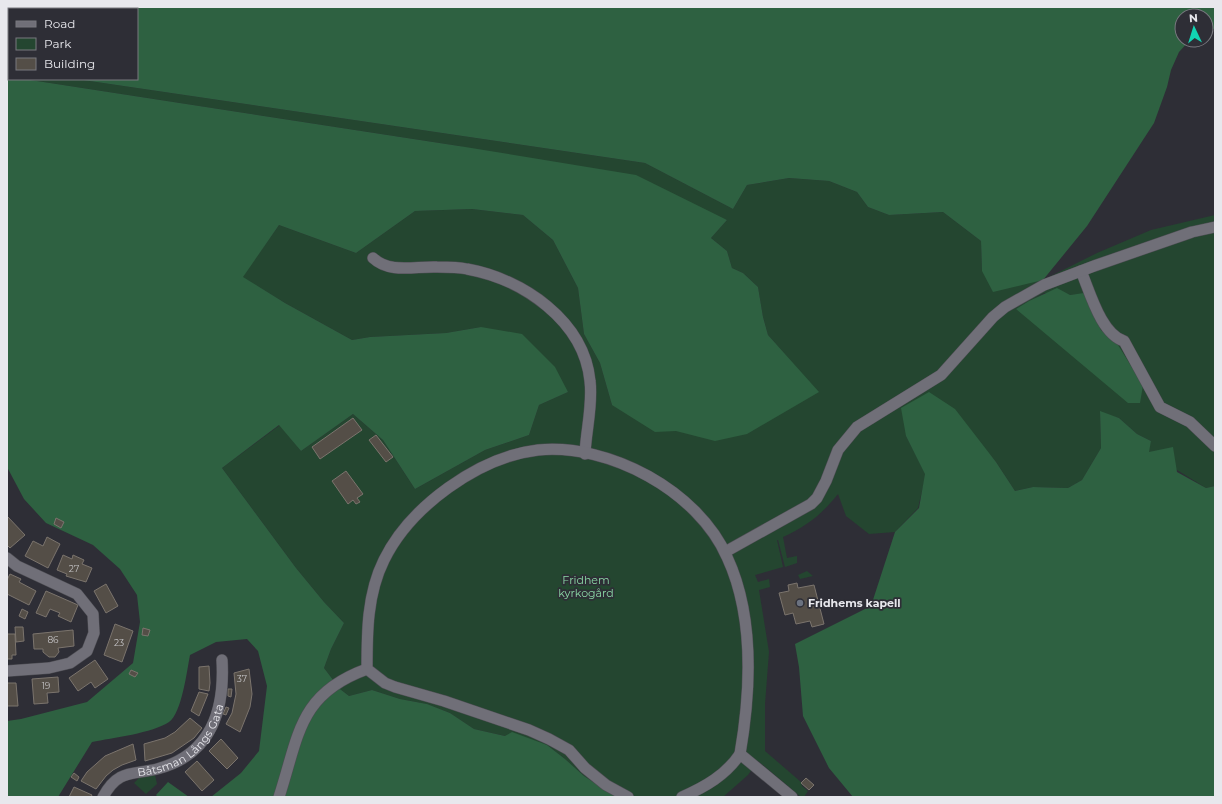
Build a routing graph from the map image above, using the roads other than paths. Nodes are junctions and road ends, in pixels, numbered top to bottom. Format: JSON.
{"nodes":[{"id":1,"x":1215,"y":227,"type":"edge"},
{"id":2,"x":373,"y":258,"type":"dead end"},
{"id":3,"x":1081,"y":271,"type":"junction"},
{"id":4,"x":1215,"y":446,"type":"edge"},
{"id":5,"x":585,"y":454,"type":"junction"},
{"id":6,"x":725,"y":552,"type":"junction"},
{"id":7,"x":7,"y":558,"type":"edge"},
{"id":8,"x":222,"y":660,"type":"dead end"},
{"id":9,"x":367,"y":669,"type":"junction"},
{"id":10,"x":7,"y":671,"type":"edge"},
{"id":11,"x":740,"y":754,"type":"junction"},
{"id":12,"x":103,"y":797,"type":"edge"},
{"id":13,"x":279,"y":797,"type":"edge"},
{"id":14,"x":628,"y":797,"type":"edge"},
{"id":15,"x":682,"y":797,"type":"edge"},
{"id":16,"x":792,"y":797,"type":"edge"}],
"edges":[{"from":1,"to":3,"type":"street"},
{"from":2,"to":5,"type":"street"},
{"from":3,"to":4,"type":"street"},
{"from":3,"to":6,"type":"street"},
{"from":5,"to":6,"type":"street"},
{"from":5,"to":9,"type":"street"},
{"from":6,"to":11,"type":"street"},
{"from":7,"to":10,"type":"street"},
{"from":8,"to":12,"type":"street","name":"Båtsman Långs Gata"},
{"from":9,"to":13,"type":"street"},
{"from":9,"to":14,"type":"street"},
{"from":11,"to":15,"type":"street"},
{"from":11,"to":16,"type":"street"}]}
